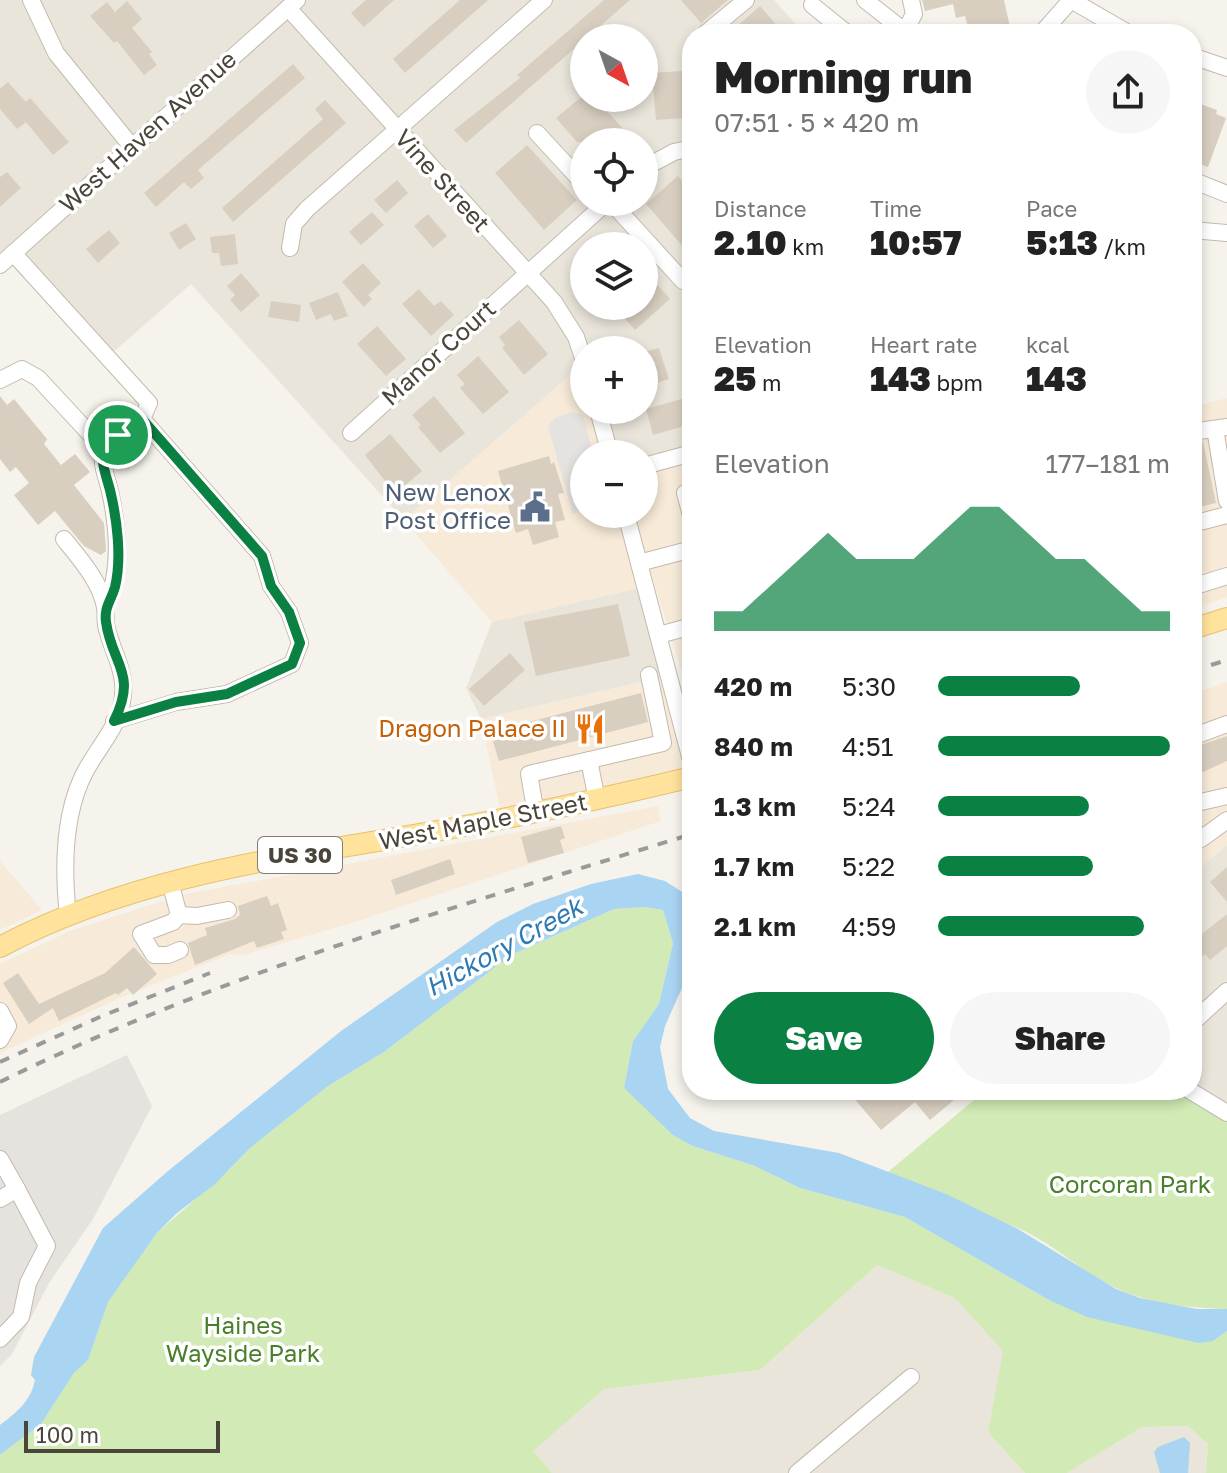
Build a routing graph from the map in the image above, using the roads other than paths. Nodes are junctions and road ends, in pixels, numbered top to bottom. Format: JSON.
{"nodes":[{"id":1,"x":31,"y":0,"type":"edge"},
{"id":2,"x":544,"y":0,"type":"edge"},
{"id":3,"x":746,"y":0,"type":"edge"},
{"id":4,"x":865,"y":0,"type":"edge"},
{"id":5,"x":911,"y":0,"type":"edge"},
{"id":6,"x":1071,"y":0,"type":"edge"},
{"id":7,"x":812,"y":2,"type":"edge"},
{"id":8,"x":293,"y":4,"type":"edge"},
{"id":9,"x":717,"y":24,"type":"edge"},
{"id":10,"x":837,"y":24,"type":"edge"},
{"id":11,"x":895,"y":24,"type":"edge"},
{"id":12,"x":910,"y":24,"type":"edge"},
{"id":13,"x":1050,"y":24,"type":"edge"},
{"id":14,"x":1113,"y":24,"type":"edge"},
{"id":15,"x":1202,"y":59,"type":"edge"},
{"id":16,"x":1227,"y":68,"type":"edge"},
{"id":17,"x":395,"y":130,"type":"junction"},
{"id":18,"x":537,"y":133,"type":"dead end"},
{"id":19,"x":132,"y":147,"type":"junction"},
{"id":20,"x":682,"y":150,"type":"edge"},
{"id":21,"x":658,"y":161,"type":"edge"},
{"id":22,"x":570,"y":169,"type":"edge"},
{"id":23,"x":1202,"y":184,"type":"edge"},
{"id":24,"x":1227,"y":194,"type":"edge"},
{"id":25,"x":591,"y":216,"type":"edge"},
{"id":26,"x":619,"y":216,"type":"edge"},
{"id":27,"x":1202,"y":231,"type":"edge"},
{"id":28,"x":1227,"y":233,"type":"edge"},
{"id":29,"x":290,"y":248,"type":"dead end"},
{"id":30,"x":13,"y":253,"type":"junction"},
{"id":31,"x":0,"y":265,"type":"edge"},
{"id":32,"x":526,"y":273,"type":"junction"},
{"id":33,"x":682,"y":280,"type":"edge"},
{"id":34,"x":575,"y":336,"type":"edge"},
{"id":35,"x":0,"y":380,"type":"edge"},
{"id":36,"x":142,"y":419,"type":"junction"},
{"id":37,"x":1221,"y":428,"type":"edge"},
{"id":38,"x":351,"y":433,"type":"dead end"},
{"id":39,"x":103,"y":448,"type":"junction"},
{"id":40,"x":682,"y":456,"type":"edge"},
{"id":41,"x":658,"y":462,"type":"edge"},
{"id":42,"x":1227,"y":501,"type":"edge"},
{"id":43,"x":1227,"y":515,"type":"edge"},
{"id":44,"x":1202,"y":521,"type":"edge"},
{"id":45,"x":630,"y":528,"type":"edge"},
{"id":46,"x":64,"y":539,"type":"dead end"},
{"id":47,"x":682,"y":552,"type":"edge"},
{"id":48,"x":639,"y":563,"type":"junction"},
{"id":49,"x":1227,"y":576,"type":"edge"},
{"id":50,"x":1202,"y":584,"type":"edge"},
{"id":51,"x":105,"y":607,"type":"junction"},
{"id":52,"x":1227,"y":618,"type":"edge"},
{"id":53,"x":1202,"y":626,"type":"edge"},
{"id":54,"x":682,"y":629,"type":"edge"},
{"id":55,"x":659,"y":635,"type":"junction"},
{"id":56,"x":649,"y":675,"type":"dead end"},
{"id":57,"x":114,"y":721,"type":"junction"},
{"id":58,"x":1227,"y":724,"type":"edge"},
{"id":59,"x":682,"y":725,"type":"edge"},
{"id":60,"x":1202,"y":733,"type":"edge"},
{"id":61,"x":589,"y":760,"type":"junction"},
{"id":62,"x":682,"y":779,"type":"edge"},
{"id":63,"x":1227,"y":796,"type":"edge"},
{"id":64,"x":597,"y":800,"type":"junction"},
{"id":65,"x":1202,"y":802,"type":"edge"},
{"id":66,"x":536,"y":814,"type":"junction"},
{"id":67,"x":1227,"y":820,"type":"edge"},
{"id":68,"x":1202,"y":838,"type":"edge"},
{"id":69,"x":170,"y":882,"type":"junction"},
{"id":70,"x":228,"y":910,"type":"dead end"},
{"id":71,"x":179,"y":915,"type":"junction"},
{"id":72,"x":68,"y":916,"type":"junction"},
{"id":73,"x":1,"y":944,"type":"edge"},
{"id":74,"x":180,"y":950,"type":"dead end"},
{"id":75,"x":1227,"y":991,"type":"edge"},
{"id":76,"x":0,"y":1011,"type":"edge"},
{"id":77,"x":1202,"y":1014,"type":"edge"},
{"id":78,"x":0,"y":1040,"type":"edge"},
{"id":79,"x":1202,"y":1098,"type":"edge"},
{"id":80,"x":1227,"y":1113,"type":"edge"},
{"id":81,"x":0,"y":1159,"type":"edge"},
{"id":82,"x":17,"y":1189,"type":"junction"},
{"id":83,"x":0,"y":1199,"type":"edge"},
{"id":84,"x":0,"y":1339,"type":"edge"},
{"id":85,"x":911,"y":1377,"type":"dead end"},
{"id":86,"x":797,"y":1473,"type":"edge"}],
"edges":[{"from":1,"to":19,"type":"street"},
{"from":2,"to":17,"type":"street"},
{"from":3,"to":9,"type":"street"},
{"from":4,"to":11,"type":"street"},
{"from":5,"to":12,"type":"street"},
{"from":6,"to":13,"type":"street"},
{"from":6,"to":14,"type":"street"},
{"from":7,"to":10,"type":"street"},
{"from":8,"to":17,"type":"street","name":"Vine Street"},
{"from":8,"to":19,"type":"street","name":"West Haven Avenue"},
{"from":15,"to":16,"type":"street"},
{"from":17,"to":29,"type":"street"},
{"from":17,"to":32,"type":"street","name":"Vine Street"},
{"from":18,"to":22,"type":"street"},
{"from":19,"to":30,"type":"street","name":"West Haven Avenue"},
{"from":20,"to":21,"type":"street"},
{"from":23,"to":24,"type":"street"},
{"from":25,"to":32,"type":"street","name":"Manor Court"},
{"from":26,"to":33,"type":"street"},
{"from":27,"to":28,"type":"street"},
{"from":30,"to":31,"type":"street","name":"West Haven Avenue"},
{"from":30,"to":36,"type":"street"},
{"from":32,"to":34,"type":"street","name":"Vine Street"},
{"from":32,"to":38,"type":"street","name":"Manor Court"},
{"from":35,"to":39,"type":"street"},
{"from":36,"to":39,"type":"street"},
{"from":36,"to":57,"type":"street"},
{"from":37,"to":42,"type":"street"},
{"from":39,"to":51,"type":"street"},
{"from":40,"to":41,"type":"street"},
{"from":43,"to":44,"type":"street"},
{"from":45,"to":48,"type":"street"},
{"from":46,"to":51,"type":"street"},
{"from":47,"to":48,"type":"street"},
{"from":48,"to":55,"type":"street"},
{"from":49,"to":50,"type":"street"},
{"from":51,"to":57,"type":"street"},
{"from":52,"to":53,"type":"main road"},
{"from":54,"to":55,"type":"street"},
{"from":55,"to":59,"type":"street"},
{"from":56,"to":61,"type":"street"},
{"from":57,"to":72,"type":"street"},
{"from":58,"to":60,"type":"street"},
{"from":61,"to":64,"type":"street"},
{"from":61,"to":66,"type":"street"},
{"from":62,"to":64,"type":"main road","name":"West Maple Street","number":"US 30"},
{"from":63,"to":65,"type":"street"},
{"from":64,"to":66,"type":"main road","name":"West Maple Street","number":"US 30"},
{"from":66,"to":69,"type":"main road","name":"West Maple Street","number":"US 30"},
{"from":67,"to":68,"type":"street"},
{"from":69,"to":71,"type":"street"},
{"from":69,"to":72,"type":"main road","name":"West Maple Street","number":"US 30"},
{"from":70,"to":71,"type":"street"},
{"from":71,"to":74,"type":"street"},
{"from":72,"to":73,"type":"main road","name":"West Maple Street","number":"US 30"},
{"from":75,"to":77,"type":"street"},
{"from":76,"to":78,"type":"street"},
{"from":79,"to":80,"type":"street"},
{"from":81,"to":82,"type":"street"},
{"from":82,"to":83,"type":"street"},
{"from":82,"to":84,"type":"street"},
{"from":85,"to":86,"type":"street"}]}
